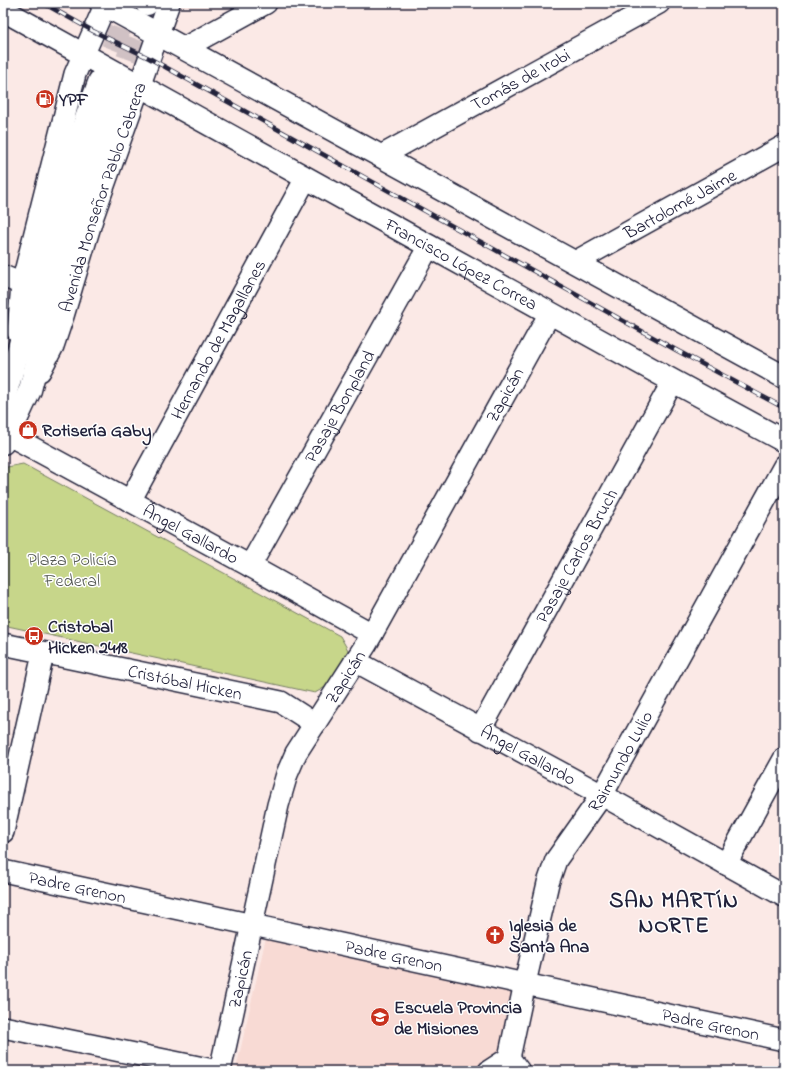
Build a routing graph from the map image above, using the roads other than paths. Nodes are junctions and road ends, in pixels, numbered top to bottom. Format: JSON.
{"nodes":[{"id":1,"x":169,"y":3,"type":"edge"},
{"id":2,"x":266,"y":3,"type":"edge"},
{"id":3,"x":659,"y":3,"type":"edge"},
{"id":4,"x":104,"y":4,"type":"edge"},
{"id":5,"x":3,"y":10,"type":"edge"},
{"id":6,"x":159,"y":34,"type":"junction"},
{"id":7,"x":184,"y":48,"type":"junction"},
{"id":8,"x":83,"y":54,"type":"junction"},
{"id":9,"x":139,"y":86,"type":"junction"},
{"id":10,"x":784,"y":146,"type":"edge"},
{"id":11,"x":381,"y":156,"type":"junction"},
{"id":12,"x":306,"y":178,"type":"junction"},
{"id":13,"x":428,"y":246,"type":"junction"},
{"id":14,"x":576,"y":262,"type":"junction"},
{"id":15,"x":3,"y":276,"type":"edge"},
{"id":16,"x":22,"y":284,"type":"junction"},
{"id":17,"x":550,"y":313,"type":"junction"},
{"id":18,"x":17,"y":357,"type":"junction"},
{"id":19,"x":781,"y":371,"type":"edge"},
{"id":20,"x":673,"y":381,"type":"junction"},
{"id":21,"x":30,"y":390,"type":"junction"},
{"id":22,"x":3,"y":401,"type":"edge"},
{"id":23,"x":6,"y":439,"type":"edge"},
{"id":24,"x":784,"y":440,"type":"edge"},
{"id":25,"x":784,"y":466,"type":"edge"},
{"id":26,"x":130,"y":501,"type":"junction"},
{"id":27,"x":250,"y":566,"type":"junction"},
{"id":28,"x":372,"y":634,"type":"junction"},
{"id":29,"x":3,"y":644,"type":"edge"},
{"id":30,"x":43,"y":654,"type":"junction"},
{"id":31,"x":355,"y":661,"type":"junction"},
{"id":32,"x":315,"y":724,"type":"junction"},
{"id":33,"x":480,"y":730,"type":"junction"},
{"id":34,"x":784,"y":759,"type":"edge"},
{"id":35,"x":602,"y":795,"type":"junction"},
{"id":36,"x":3,"y":832,"type":"edge"},
{"id":37,"x":726,"y":864,"type":"junction"},
{"id":38,"x":3,"y":871,"type":"edge"},
{"id":39,"x":784,"y":896,"type":"edge"},
{"id":40,"x":252,"y":924,"type":"junction"},
{"id":41,"x":525,"y":983,"type":"junction"},
{"id":42,"x":3,"y":1026,"type":"edge"},
{"id":43,"x":784,"y":1040,"type":"edge"},
{"id":44,"x":514,"y":1064,"type":"edge"},
{"id":45,"x":219,"y":1071,"type":"edge"},
{"id":46,"x":490,"y":1071,"type":"edge"}],
"edges":[{"from":1,"to":6,"type":"street","name":"Avenida Monseñor Pablo Cabrera"},
{"from":2,"to":7,"type":"street"},
{"from":3,"to":11,"type":"street","name":"Tomás de Irobi"},
{"from":4,"to":6,"type":"main road"},
{"from":4,"to":8,"type":"street","name":"Avenida Monseñor Pablo Cabrera"},
{"from":5,"to":8,"type":"main road","name":"Francisco López Correa"},
{"from":6,"to":7,"type":"main road"},
{"from":6,"to":9,"type":"street","name":"Avenida Monseñor Pablo Cabrera"},
{"from":7,"to":11,"type":"main road"},
{"from":8,"to":9,"type":"main road","name":"Francisco López Correa"},
{"from":8,"to":16,"type":"street","name":"Avenida Monseñor Pablo Cabrera"},
{"from":9,"to":12,"type":"main road","name":"Francisco López Correa"},
{"from":9,"to":21,"type":"street","name":"Avenida Monseñor Pablo Cabrera"},
{"from":10,"to":14,"type":"street","name":"Bartolomé Jaime"},
{"from":11,"to":14,"type":"main road"},
{"from":12,"to":13,"type":"main road","name":"Francisco López Correa"},
{"from":12,"to":26,"type":"street","name":"Hernando de Magallanes"},
{"from":13,"to":17,"type":"main road","name":"Francisco López Correa"},
{"from":13,"to":27,"type":"street","name":"Pasaje Bonpland"},
{"from":14,"to":19,"type":"main road"},
{"from":15,"to":16,"type":"street"},
{"from":16,"to":18,"type":"street","name":"Avenida Monseñor Pablo Cabrera"},
{"from":17,"to":20,"type":"main road","name":"Francisco López Correa"},
{"from":17,"to":28,"type":"street","name":"Zapicán"},
{"from":18,"to":21,"type":"main road","name":"Avenida Monseñor Pablo Cabrera"},
{"from":18,"to":22,"type":"main road","name":"Avenida Monseñor Pablo Cabrera"},
{"from":20,"to":24,"type":"main road","name":"Francisco López Correa"},
{"from":20,"to":33,"type":"street","name":"Pasaje Carlos Bruch"},
{"from":21,"to":23,"type":"main road","name":"Avenida Monseñor Pablo Cabrera"},
{"from":23,"to":26,"type":"street","name":"Ángel Gallardo"},
{"from":25,"to":35,"type":"street","name":"Raimundo Lulio"},
{"from":26,"to":27,"type":"street","name":"Ángel Gallardo"},
{"from":27,"to":28,"type":"street","name":"Ángel Gallardo"},
{"from":28,"to":31,"type":"street","name":"Zapicán"},
{"from":29,"to":30,"type":"street","name":"Cristóbal Hicken"},
{"from":30,"to":32,"type":"street","name":"Cristóbal Hicken"},
{"from":30,"to":36,"type":"street"},
{"from":31,"to":32,"type":"street","name":"Zapicán"},
{"from":31,"to":33,"type":"street","name":"Ángel Gallardo"},
{"from":32,"to":40,"type":"street","name":"Zapicán"},
{"from":33,"to":35,"type":"street","name":"Ángel Gallardo"},
{"from":34,"to":37,"type":"street"},
{"from":35,"to":37,"type":"street","name":"Ángel Gallardo"},
{"from":35,"to":41,"type":"street","name":"Raimundo Lulio"},
{"from":37,"to":39,"type":"street","name":"Ángel Gallardo"},
{"from":38,"to":40,"type":"street","name":"Padre Grenon"},
{"from":40,"to":41,"type":"street","name":"Padre Grenon"},
{"from":40,"to":45,"type":"street","name":"Zapicán"},
{"from":41,"to":43,"type":"street","name":"Padre Grenon"},
{"from":41,"to":44,"type":"street","name":"Raimundo Lulio"},
{"from":42,"to":45,"type":"street"},
{"from":44,"to":46,"type":"street"}]}
